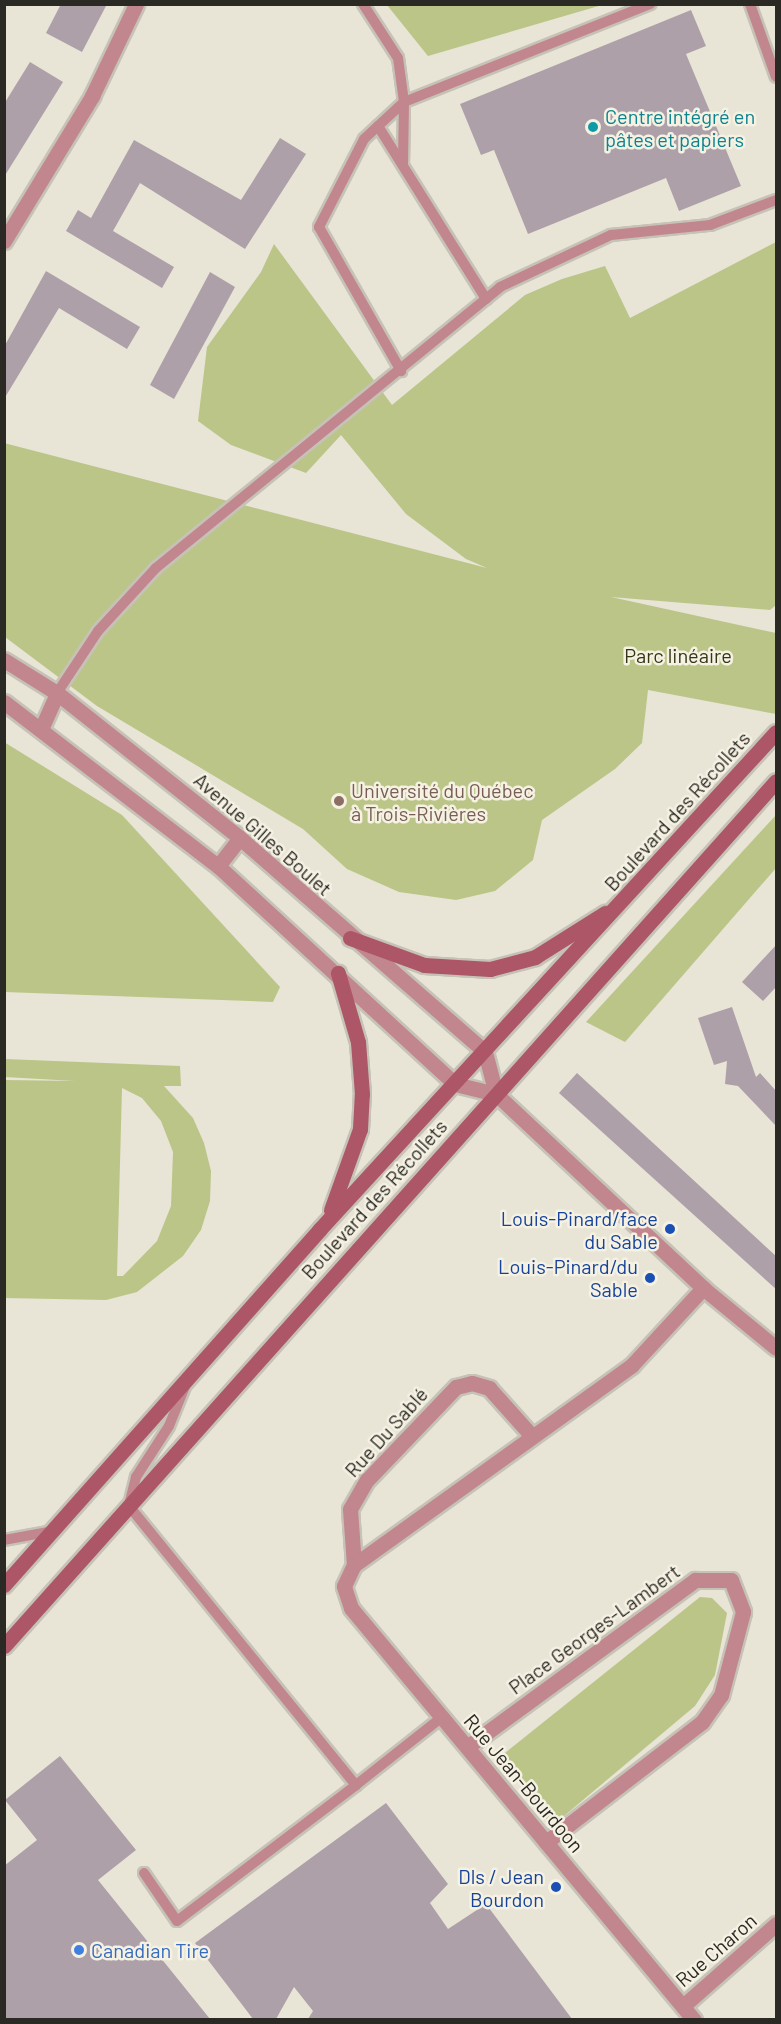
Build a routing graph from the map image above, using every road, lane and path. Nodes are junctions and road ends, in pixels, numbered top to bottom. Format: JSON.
{"nodes":[{"id":1,"x":136,"y":4,"type":"edge"},
{"id":2,"x":363,"y":4,"type":"edge"},
{"id":3,"x":650,"y":4,"type":"edge"},
{"id":4,"x":750,"y":4,"type":"edge"},
{"id":5,"x":777,"y":77,"type":"edge"},
{"id":6,"x":404,"y":102,"type":"junction"},
{"id":7,"x":378,"y":126,"type":"junction"},
{"id":8,"x":403,"y":165,"type":"junction"},
{"id":9,"x":777,"y":200,"type":"edge"},
{"id":10,"x":4,"y":241,"type":"edge"},
{"id":11,"x":486,"y":299,"type":"junction"},
{"id":12,"x":401,"y":371,"type":"junction"},
{"id":13,"x":4,"y":660,"type":"edge"},
{"id":14,"x":57,"y":693,"type":"junction"},
{"id":15,"x":4,"y":702,"type":"edge"},
{"id":16,"x":42,"y":727,"type":"junction"},
{"id":17,"x":777,"y":732,"type":"edge"},
{"id":18,"x":777,"y":781,"type":"edge"},
{"id":19,"x":240,"y":838,"type":"junction"},
{"id":20,"x":218,"y":866,"type":"junction"},
{"id":21,"x":628,"y":898,"type":"junction"},
{"id":22,"x":350,"y":938,"type":"junction"},
{"id":23,"x":338,"y":973,"type":"junction"},
{"id":24,"x":485,"y":1052,"type":"junction"},
{"id":25,"x":455,"y":1084,"type":"junction"},
{"id":26,"x":496,"y":1094,"type":"junction"},
{"id":27,"x":319,"y":1230,"type":"junction"},
{"id":28,"x":704,"y":1288,"type":"junction"},
{"id":29,"x":777,"y":1348,"type":"edge"},
{"id":30,"x":187,"y":1381,"type":"junction"},
{"id":31,"x":531,"y":1435,"type":"junction"},
{"id":32,"x":129,"y":1506,"type":"junction"},
{"id":33,"x":56,"y":1530,"type":"junction"},
{"id":34,"x":4,"y":1540,"type":"edge"},
{"id":35,"x":354,"y":1565,"type":"junction"},
{"id":36,"x":4,"y":1585,"type":"edge"},
{"id":37,"x":4,"y":1646,"type":"edge"},
{"id":38,"x":442,"y":1718,"type":"junction"},
{"id":39,"x":467,"y":1747,"type":"junction"},
{"id":40,"x":356,"y":1785,"type":"junction"},
{"id":41,"x":546,"y":1842,"type":"junction"},
{"id":42,"x":144,"y":1873,"type":"dead end"},
{"id":43,"x":777,"y":1924,"type":"edge"},
{"id":44,"x":683,"y":2006,"type":"junction"},
{"id":45,"x":694,"y":2019,"type":"edge"}],
"edges":[{"from":1,"to":10,"type":"street"},
{"from":2,"to":6,"type":"lane"},
{"from":3,"to":6,"type":"lane"},
{"from":4,"to":5,"type":"lane"},
{"from":6,"to":7,"type":"lane"},
{"from":6,"to":8,"type":"lane"},
{"from":7,"to":8,"type":"lane"},
{"from":7,"to":12,"type":"lane"},
{"from":8,"to":11,"type":"lane"},
{"from":9,"to":11,"type":"lane"},
{"from":11,"to":12,"type":"lane"},
{"from":12,"to":14,"type":"lane"},
{"from":13,"to":14,"type":"street","name":"Avenue Gilles Boulet"},
{"from":14,"to":16,"type":"street"},
{"from":14,"to":19,"type":"street","name":"Avenue Gilles Boulet"},
{"from":15,"to":16,"type":"street"},
{"from":16,"to":20,"type":"street"},
{"from":17,"to":21,"type":"main road","name":"Boulevard des Récollets"},
{"from":18,"to":26,"type":"main road","name":"Boulevard des Récollets"},
{"from":19,"to":20,"type":"street"},
{"from":19,"to":22,"type":"street","name":"Avenue Gilles Boulet"},
{"from":20,"to":23,"type":"street"},
{"from":21,"to":22,"type":"main road"},
{"from":21,"to":24,"type":"main road","name":"Boulevard des Récollets"},
{"from":22,"to":24,"type":"street","name":"Avenue Gilles Boulet"},
{"from":23,"to":25,"type":"street"},
{"from":23,"to":27,"type":"main road"},
{"from":24,"to":25,"type":"main road","name":"Boulevard des Récollets"},
{"from":24,"to":26,"type":"street"},
{"from":25,"to":26,"type":"street"},
{"from":25,"to":27,"type":"main road","name":"Boulevard des Récollets"},
{"from":26,"to":28,"type":"street"},
{"from":26,"to":32,"type":"main road","name":"Boulevard des Récollets"},
{"from":27,"to":30,"type":"main road","name":"Boulevard des Récollets"},
{"from":28,"to":29,"type":"street"},
{"from":28,"to":31,"type":"street"},
{"from":30,"to":32,"type":"lane"},
{"from":30,"to":33,"type":"main road","name":"Boulevard des Récollets"},
{"from":31,"to":35,"type":"street"},
{"from":31,"to":35,"type":"street","name":"Rue Du Sablé"},
{"from":32,"to":37,"type":"main road","name":"Boulevard des Récollets"},
{"from":32,"to":40,"type":"lane"},
{"from":33,"to":34,"type":"lane"},
{"from":33,"to":36,"type":"main road","name":"Boulevard des Récollets"},
{"from":35,"to":38,"type":"street","name":"Rue Jean-Bourdoon"},
{"from":38,"to":39,"type":"street","name":"Rue Jean-Bourdoon"},
{"from":38,"to":40,"type":"lane"},
{"from":39,"to":41,"type":"street","name":"Rue Jean-Bourdoon"},
{"from":39,"to":41,"type":"street","name":"Place Georges-Lambert"},
{"from":40,"to":42,"type":"lane"},
{"from":41,"to":44,"type":"street","name":"Rue Jean-Bourdoon"},
{"from":43,"to":44,"type":"street","name":"Rue Charon"},
{"from":44,"to":45,"type":"street","name":"Rue Jean-Bourdoon"}]}
